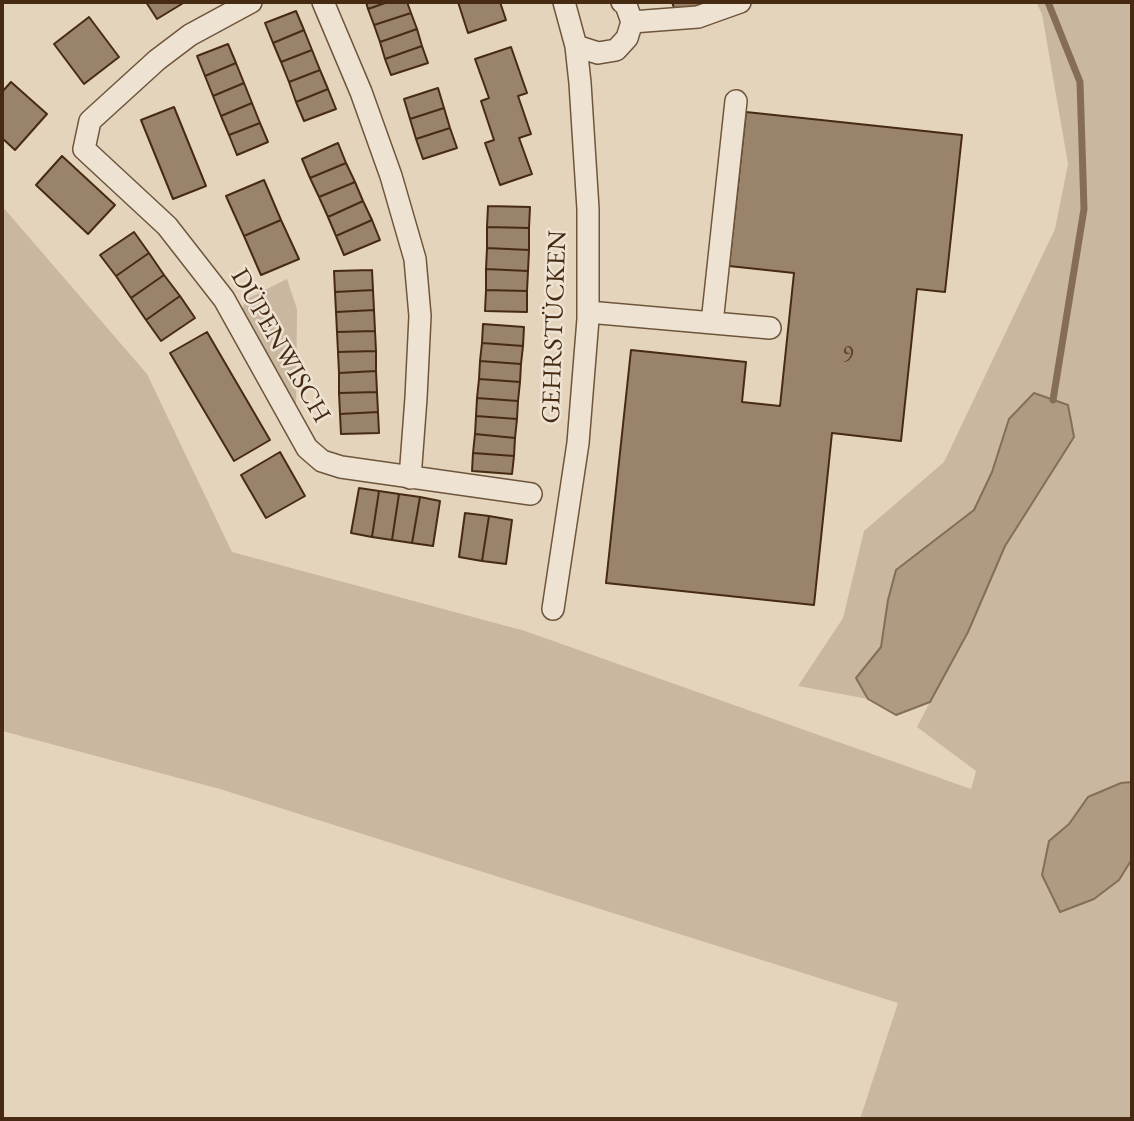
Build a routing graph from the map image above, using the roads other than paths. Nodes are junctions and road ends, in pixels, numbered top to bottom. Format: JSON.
{"nodes":[{"id":1,"x":251,"y":2,"type":"edge"},
{"id":2,"x":323,"y":2,"type":"edge"},
{"id":3,"x":564,"y":2,"type":"edge"},
{"id":4,"x":622,"y":2,"type":"edge"},
{"id":5,"x":740,"y":2,"type":"edge"},
{"id":6,"x":632,"y":22,"type":"junction"},
{"id":7,"x":576,"y":46,"type":"junction"},
{"id":8,"x":736,"y":101,"type":"dead end"},
{"id":9,"x":588,"y":312,"type":"junction"},
{"id":10,"x":712,"y":323,"type":"junction"},
{"id":11,"x":770,"y":328,"type":"dead end"},
{"id":12,"x":410,"y":478,"type":"junction"},
{"id":13,"x":531,"y":494,"type":"dead end"},
{"id":14,"x":553,"y":609,"type":"dead end"}],
"edges":[{"from":1,"to":12,"type":"street","name":"DÜPENWISCH"},
{"from":2,"to":12,"type":"street"},
{"from":3,"to":7,"type":"street","name":"GEHRSTÜCKEN"},
{"from":4,"to":6,"type":"street"},
{"from":5,"to":6,"type":"street"},
{"from":6,"to":7,"type":"street"},
{"from":7,"to":9,"type":"street","name":"GEHRSTÜCKEN"},
{"from":8,"to":10,"type":"street"},
{"from":9,"to":10,"type":"street"},
{"from":9,"to":14,"type":"street","name":"GEHRSTÜCKEN"},
{"from":10,"to":11,"type":"street"},
{"from":12,"to":13,"type":"street","name":"DÜPENWISCH"}]}
